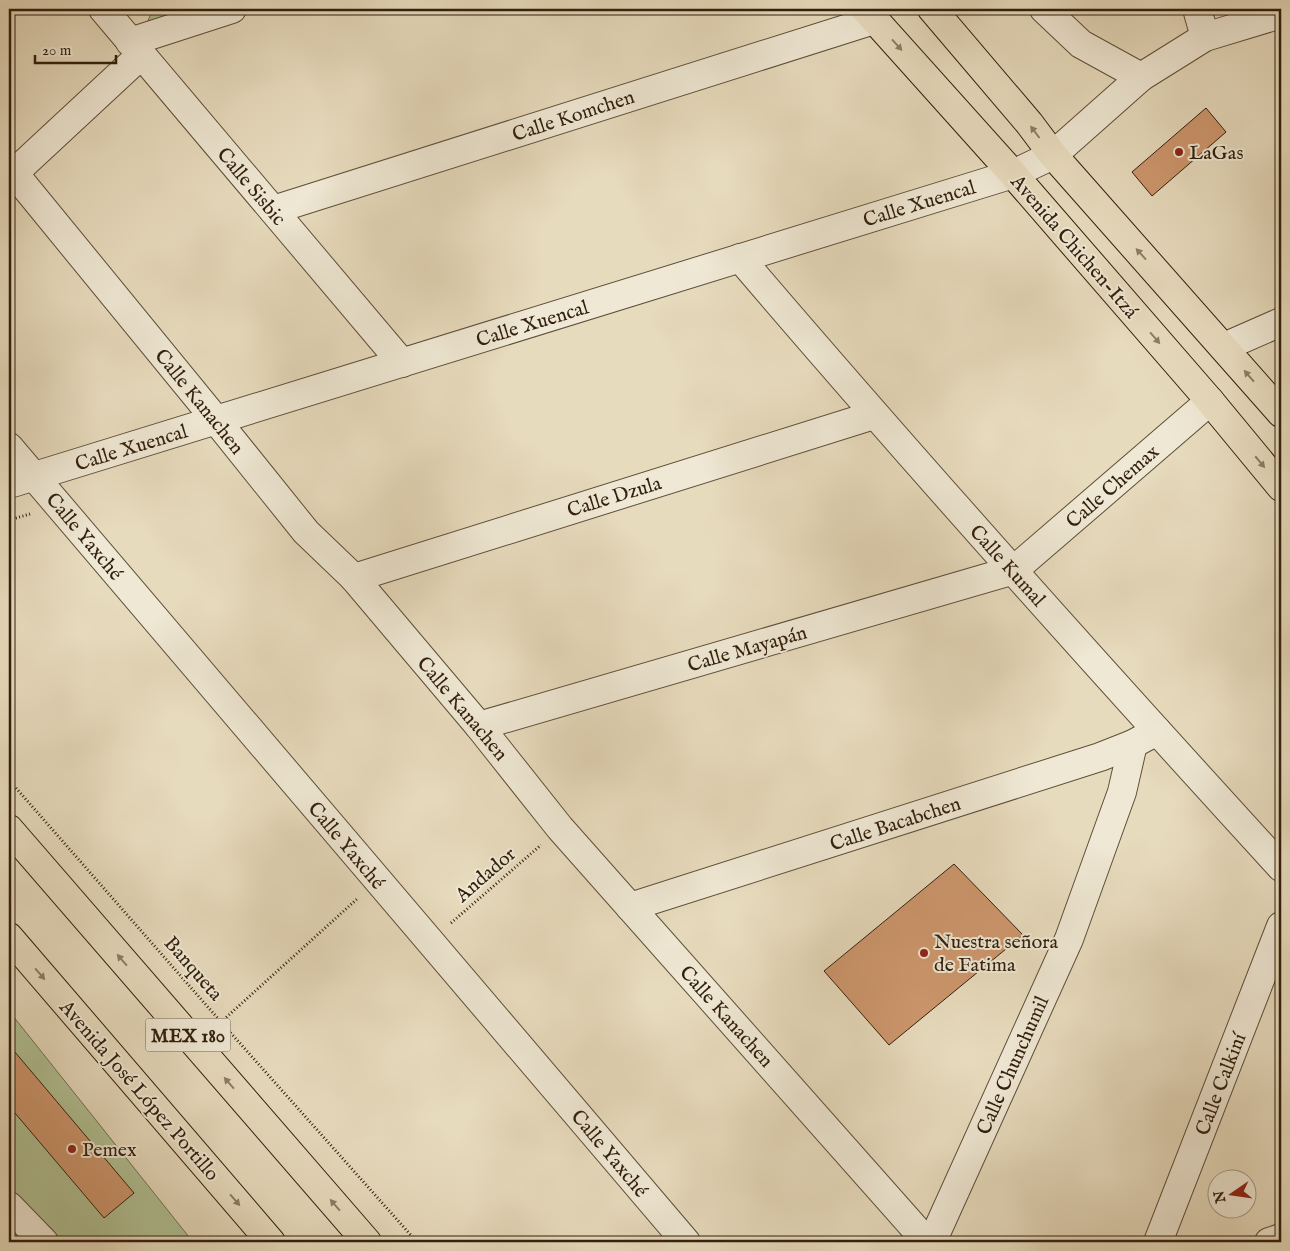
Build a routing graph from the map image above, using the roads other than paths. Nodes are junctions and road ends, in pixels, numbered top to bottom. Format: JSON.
{"nodes":[{"id":1,"x":232,"y":9,"type":"edge"},
{"id":2,"x":932,"y":9,"type":"edge"},
{"id":3,"x":1044,"y":9,"type":"edge"},
{"id":4,"x":1197,"y":9,"type":"edge"},
{"id":5,"x":869,"y":14,"type":"edge"},
{"id":6,"x":1281,"y":14,"type":"edge"},
{"id":7,"x":122,"y":27,"type":"edge"},
{"id":8,"x":1205,"y":37,"type":"junction"},
{"id":9,"x":1140,"y":77,"type":"junction"},
{"id":10,"x":1053,"y":155,"type":"junction"},
{"id":11,"x":11,"y":170,"type":"edge"},
{"id":12,"x":1013,"y":174,"type":"junction"},
{"id":13,"x":273,"y":210,"type":"junction"},
{"id":14,"x":740,"y":258,"type":"junction"},
{"id":15,"x":1281,"y":322,"type":"edge"},
{"id":16,"x":1224,"y":347,"type":"junction"},
{"id":17,"x":402,"y":363,"type":"junction"},
{"id":18,"x":1210,"y":401,"type":"junction"},
{"id":19,"x":1281,"y":412,"type":"edge"},
{"id":20,"x":874,"y":415,"type":"junction"},
{"id":21,"x":216,"y":420,"type":"junction"},
{"id":22,"x":9,"y":447,"type":"edge"},
{"id":23,"x":21,"y":480,"type":"edge"},
{"id":24,"x":1281,"y":487,"type":"edge"},
{"id":25,"x":1014,"y":570,"type":"junction"},
{"id":26,"x":354,"y":578,"type":"junction"},
{"id":27,"x":480,"y":726,"type":"junction"},
{"id":28,"x":1157,"y":731,"type":"junction"},
{"id":29,"x":1133,"y":744,"type":"junction"},
{"id":30,"x":9,"y":829,"type":"edge"},
{"id":31,"x":1281,"y":868,"type":"edge"},
{"id":32,"x":630,"y":907,"type":"junction"},
{"id":33,"x":1281,"y":926,"type":"edge"},
{"id":34,"x":9,"y":937,"type":"edge"},
{"id":35,"x":9,"y":1206,"type":"edge"},
{"id":36,"x":1281,"y":1238,"type":"edge"},
{"id":37,"x":44,"y":1242,"type":"edge"},
{"id":38,"x":271,"y":1242,"type":"edge"},
{"id":39,"x":367,"y":1242,"type":"edge"},
{"id":40,"x":686,"y":1242,"type":"edge"},
{"id":41,"x":928,"y":1242,"type":"edge"},
{"id":42,"x":932,"y":1242,"type":"edge"},
{"id":43,"x":1158,"y":1242,"type":"edge"},
{"id":44,"x":1269,"y":1242,"type":"edge"}],
"edges":[{"from":1,"to":7,"type":"street"},
{"from":10,"to":2,"type":"main road","one_way":true},
{"from":3,"to":9,"type":"street"},
{"from":4,"to":8,"type":"street"},
{"from":5,"to":12,"type":"main road","name":"Avenida Chichen-Itzá","one_way":true},
{"from":5,"to":13,"type":"street","name":"Calle Komchen"},
{"from":6,"to":8,"type":"street","name":"Calle Xuencal"},
{"from":7,"to":11,"type":"street"},
{"from":7,"to":13,"type":"street","name":"Calle Sisbic"},
{"from":8,"to":9,"type":"street","name":"Calle Xuencal"},
{"from":9,"to":10,"type":"street","name":"Calle Xuencal"},
{"from":10,"to":12,"type":"street","name":"Calle Xuencal"},
{"from":16,"to":10,"type":"main road","one_way":true},
{"from":11,"to":21,"type":"street","name":"Calle Kanachen"},
{"from":12,"to":14,"type":"street","name":"Calle Xuencal"},
{"from":12,"to":18,"type":"main road","name":"Avenida Chichen-Itzá","one_way":true},
{"from":13,"to":17,"type":"street","name":"Calle Sisbic"},
{"from":14,"to":17,"type":"street","name":"Calle Xuencal"},
{"from":14,"to":20,"type":"street","name":"Calle Kumal"},
{"from":15,"to":16,"type":"street"},
{"from":19,"to":16,"type":"main road","one_way":true},
{"from":17,"to":21,"type":"street","name":"Calle Xuencal"},
{"from":18,"to":24,"type":"main road","name":"Avenida Chichen-Itzá","one_way":true},
{"from":18,"to":25,"type":"street","name":"Calle Chemax"},
{"from":20,"to":25,"type":"street","name":"Calle Kumal"},
{"from":20,"to":26,"type":"street","name":"Calle Dzula"},
{"from":21,"to":23,"type":"street","name":"Calle Xuencal"},
{"from":21,"to":26,"type":"street","name":"Calle Kanachen"},
{"from":22,"to":23,"type":"street","name":"Calle Yaxché"},
{"from":23,"to":40,"type":"street","name":"Calle Yaxché"},
{"from":25,"to":27,"type":"street","name":"Calle Mayapán"},
{"from":25,"to":28,"type":"street","name":"Calle Kumal"},
{"from":26,"to":27,"type":"street","name":"Calle Kanachen"},
{"from":27,"to":32,"type":"street","name":"Calle Kanachen"},
{"from":28,"to":29,"type":"street","name":"Calle Bacabchen"},
{"from":28,"to":31,"type":"street","name":"Calle Kumal"},
{"from":29,"to":32,"type":"street","name":"Calle Bacabchen"},
{"from":29,"to":42,"type":"street","name":"Calle Chunchumil"},
{"from":39,"to":30,"type":"main road","number":"MEX 180","one_way":true},
{"from":32,"to":41,"type":"street","name":"Calle Kanachen"},
{"from":33,"to":43,"type":"street","name":"Calle Calkiní"},
{"from":34,"to":38,"type":"main road","name":"Avenida José López Portillo","number":"MEX 180","one_way":true},
{"from":35,"to":37,"type":"street"},
{"from":36,"to":44,"type":"street"}]}
